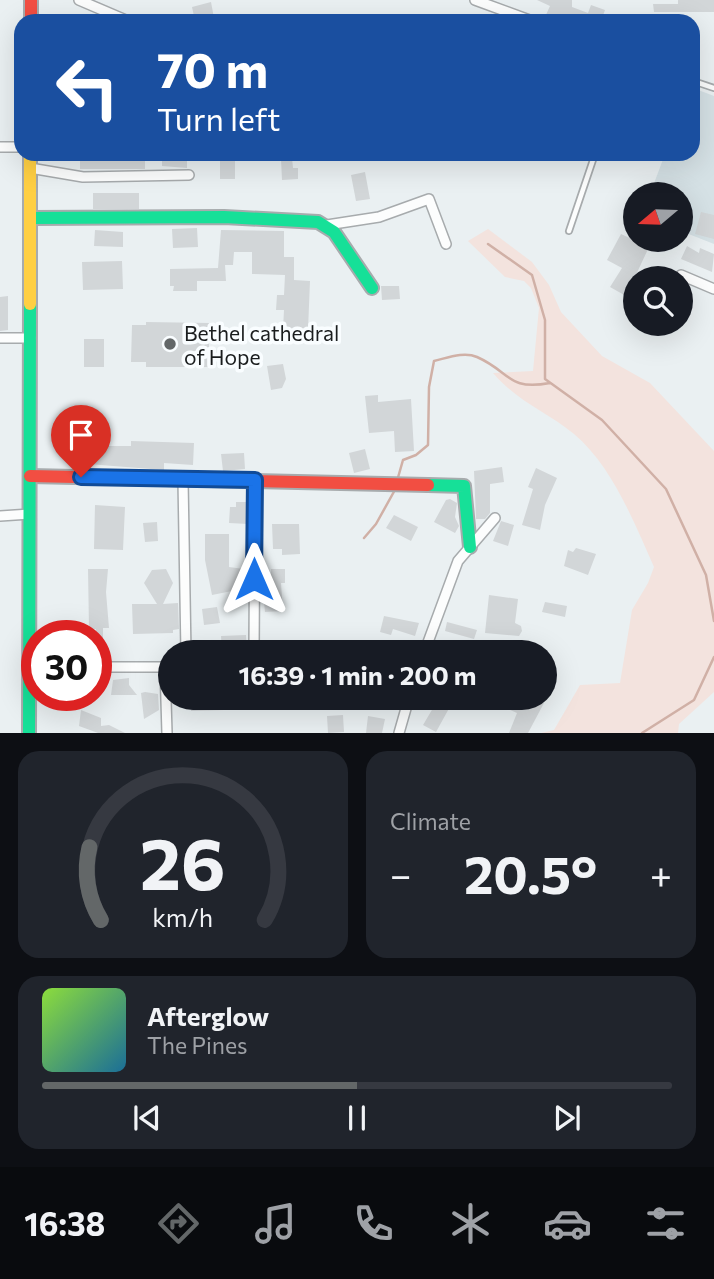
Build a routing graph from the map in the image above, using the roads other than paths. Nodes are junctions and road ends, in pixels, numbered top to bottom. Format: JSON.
{"nodes":[{"id":1,"x":79,"y":0,"type":"edge"},
{"id":2,"x":475,"y":0,"type":"edge"},
{"id":3,"x":112,"y":14,"type":"edge"},
{"id":4,"x":511,"y":14,"type":"edge"},
{"id":5,"x":30,"y":161,"type":"edge"},
{"id":6,"x":593,"y":161,"type":"edge"},
{"id":7,"x":30,"y":168,"type":"junction"},
{"id":8,"x":190,"y":175,"type":"dead end"},
{"id":9,"x":32,"y":218,"type":"junction"},
{"id":10,"x":327,"y":225,"type":"junction"},
{"id":11,"x":569,"y":231,"type":"dead end"},
{"id":12,"x":446,"y":244,"type":"dead end"},
{"id":13,"x":693,"y":280,"type":"edge"},
{"id":14,"x":372,"y":288,"type":"dead end"},
{"id":15,"x":714,"y":289,"type":"edge"},
{"id":16,"x":0,"y":338,"type":"edge"},
{"id":17,"x":32,"y":338,"type":"junction"},
{"id":18,"x":30,"y":476,"type":"junction"},
{"id":19,"x":183,"y":480,"type":"junction"},
{"id":20,"x":255,"y":480,"type":"junction"},
{"id":21,"x":30,"y":514,"type":"junction"},
{"id":22,"x":0,"y":516,"type":"edge"},
{"id":23,"x":495,"y":518,"type":"dead end"},
{"id":24,"x":470,"y":547,"type":"junction"},
{"id":25,"x":32,"y":620,"type":"edge"},
{"id":26,"x":186,"y":640,"type":"edge"},
{"id":27,"x":254,"y":640,"type":"edge"},
{"id":28,"x":428,"y":640,"type":"edge"},
{"id":29,"x":112,"y":667,"type":"edge"},
{"id":30,"x":158,"y":667,"type":"edge"},
{"id":31,"x":167,"y":710,"type":"edge"},
{"id":32,"x":406,"y":710,"type":"edge"},
{"id":33,"x":30,"y":711,"type":"edge"},
{"id":34,"x":29,"y":733,"type":"edge"},
{"id":35,"x":167,"y":733,"type":"edge"},
{"id":36,"x":399,"y":733,"type":"edge"}],
"edges":[{"from":1,"to":3,"type":"street"},
{"from":2,"to":4,"type":"street"},
{"from":5,"to":7,"type":"main road"},
{"from":6,"to":11,"type":"lane"},
{"from":7,"to":8,"type":"street"},
{"from":7,"to":9,"type":"main road"},
{"from":9,"to":10,"type":"main road"},
{"from":9,"to":17,"type":"main road"},
{"from":10,"to":12,"type":"street"},
{"from":10,"to":14,"type":"main road"},
{"from":13,"to":15,"type":"street"},
{"from":16,"to":17,"type":"street"},
{"from":17,"to":18,"type":"main road"},
{"from":18,"to":19,"type":"main road"},
{"from":18,"to":21,"type":"main road"},
{"from":19,"to":20,"type":"main road"},
{"from":19,"to":26,"type":"street"},
{"from":20,"to":24,"type":"main road"},
{"from":20,"to":27,"type":"street"},
{"from":21,"to":22,"type":"street"},
{"from":21,"to":25,"type":"main road"},
{"from":23,"to":24,"type":"street"},
{"from":24,"to":28,"type":"street"},
{"from":29,"to":30,"type":"street"},
{"from":31,"to":35,"type":"street"},
{"from":32,"to":36,"type":"street"},
{"from":33,"to":34,"type":"main road"}]}
